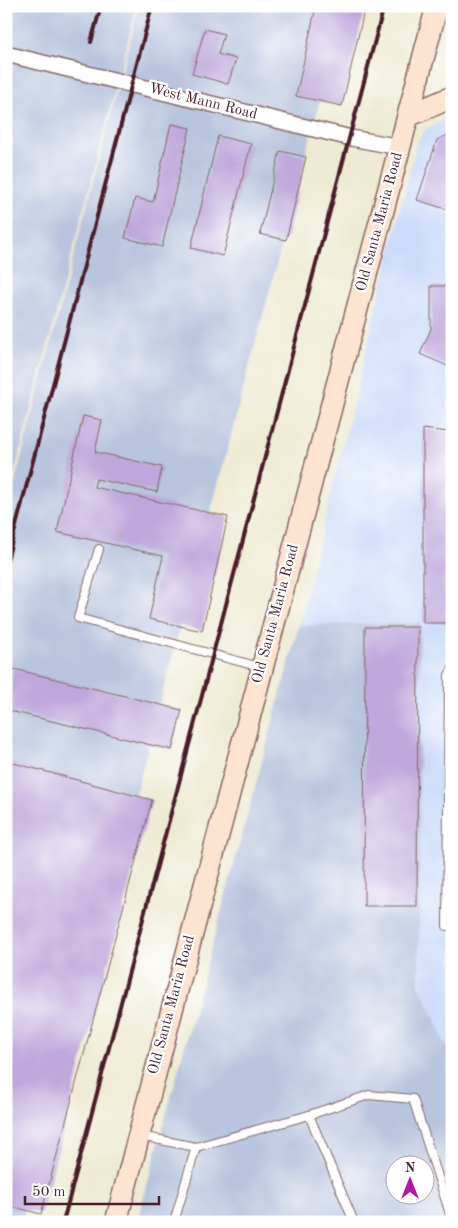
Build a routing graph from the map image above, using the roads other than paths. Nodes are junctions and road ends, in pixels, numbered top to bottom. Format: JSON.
{"nodes":[{"id":1,"x":437,"y":6,"type":"edge"},
{"id":2,"x":6,"y":54,"type":"edge"},
{"id":3,"x":452,"y":97,"type":"edge"},
{"id":4,"x":408,"y":116,"type":"junction"},
{"id":5,"x":400,"y":147,"type":"junction"},
{"id":6,"x":100,"y":549,"type":"dead end"},
{"id":7,"x":262,"y":667,"type":"junction"},
{"id":8,"x":452,"y":670,"type":"edge"},
{"id":9,"x":450,"y":926,"type":"edge"},
{"id":10,"x":309,"y":1115,"type":"junction"},
{"id":11,"x":138,"y":1135,"type":"junction"},
{"id":12,"x":196,"y":1147,"type":"junction"},
{"id":13,"x":452,"y":1220,"type":"edge"},
{"id":14,"x":116,"y":1222,"type":"edge"},
{"id":15,"x":174,"y":1222,"type":"edge"},
{"id":16,"x":354,"y":1222,"type":"edge"}],
"edges":[{"from":1,"to":4,"type":"main road","name":"Old Santa Maria Road"},
{"from":2,"to":5,"type":"street","name":"West Mann Road"},
{"from":3,"to":4,"type":"main road"},
{"from":4,"to":5,"type":"main road","name":"Old Santa Maria Road"},
{"from":5,"to":7,"type":"main road","name":"Old Santa Maria Road"},
{"from":6,"to":7,"type":"lane"},
{"from":7,"to":11,"type":"main road","name":"Old Santa Maria Road"},
{"from":8,"to":9,"type":"lane"},
{"from":10,"to":12,"type":"lane"},
{"from":10,"to":13,"type":"lane"},
{"from":10,"to":16,"type":"lane"},
{"from":11,"to":12,"type":"lane"},
{"from":11,"to":14,"type":"main road","name":"Old Santa Maria Road"},
{"from":12,"to":15,"type":"lane"}]}
